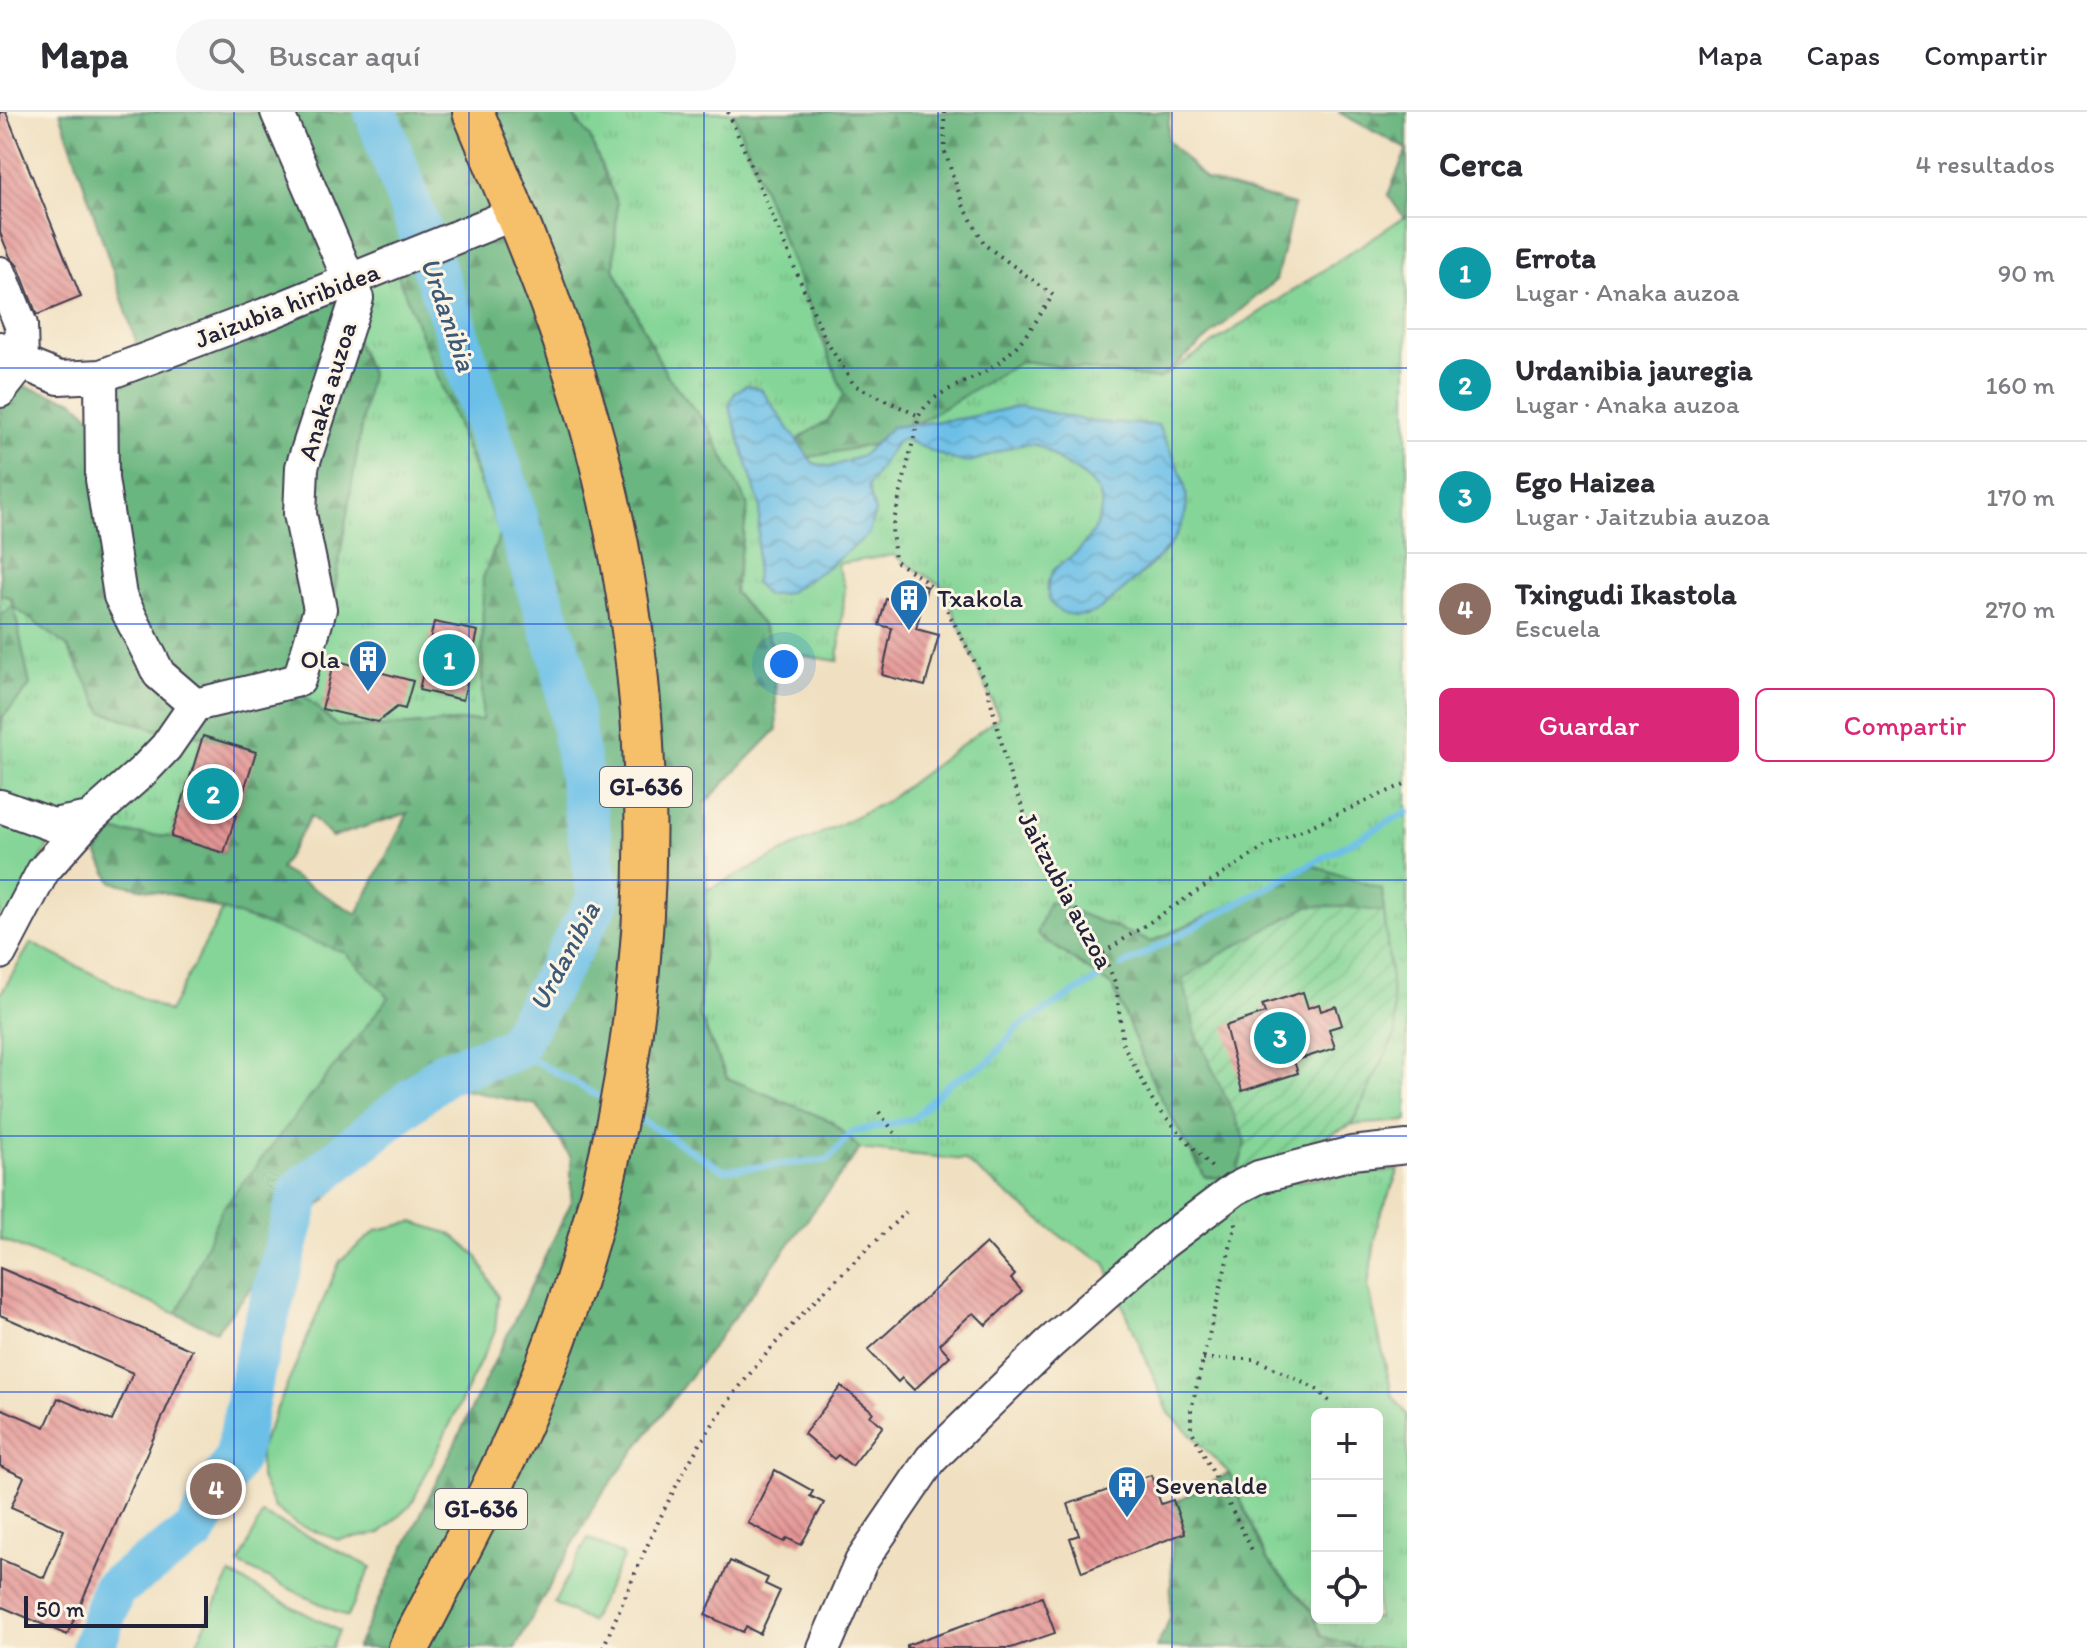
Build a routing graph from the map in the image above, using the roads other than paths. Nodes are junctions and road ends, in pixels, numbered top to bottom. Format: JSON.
{"nodes":[{"id":1,"x":277,"y":112,"type":"edge"},
{"id":2,"x":473,"y":112,"type":"edge"},
{"id":3,"x":516,"y":213,"type":"junction"},
{"id":4,"x":0,"y":273,"type":"edge"},
{"id":5,"x":349,"y":280,"type":"junction"},
{"id":6,"x":11,"y":356,"type":"edge"},
{"id":7,"x":101,"y":376,"type":"junction"},
{"id":8,"x":0,"y":391,"type":"edge"},
{"id":9,"x":195,"y":705,"type":"junction"},
{"id":10,"x":0,"y":806,"type":"edge"},
{"id":11,"x":90,"y":818,"type":"junction"},
{"id":12,"x":0,"y":953,"type":"edge"},
{"id":13,"x":1407,"y":1147,"type":"edge"},
{"id":14,"x":409,"y":1648,"type":"edge"},
{"id":15,"x":824,"y":1648,"type":"edge"}],
"edges":[{"from":1,"to":5,"type":"street"},
{"from":2,"to":3,"type":"main road","number":"GI-636"},
{"from":3,"to":5,"type":"street","name":"Jaizubia hiribidea"},
{"from":3,"to":14,"type":"main road","number":"GI-636"},
{"from":4,"to":6,"type":"street"},
{"from":5,"to":7,"type":"street","name":"Jaizubia hiribidea"},
{"from":5,"to":9,"type":"street","name":"Anaka auzoa"},
{"from":6,"to":7,"type":"street","name":"Jaizubia hiribidea"},
{"from":6,"to":8,"type":"street"},
{"from":7,"to":9,"type":"street"},
{"from":9,"to":11,"type":"street"},
{"from":10,"to":11,"type":"street"},
{"from":11,"to":12,"type":"street"},
{"from":13,"to":15,"type":"street"}]}
